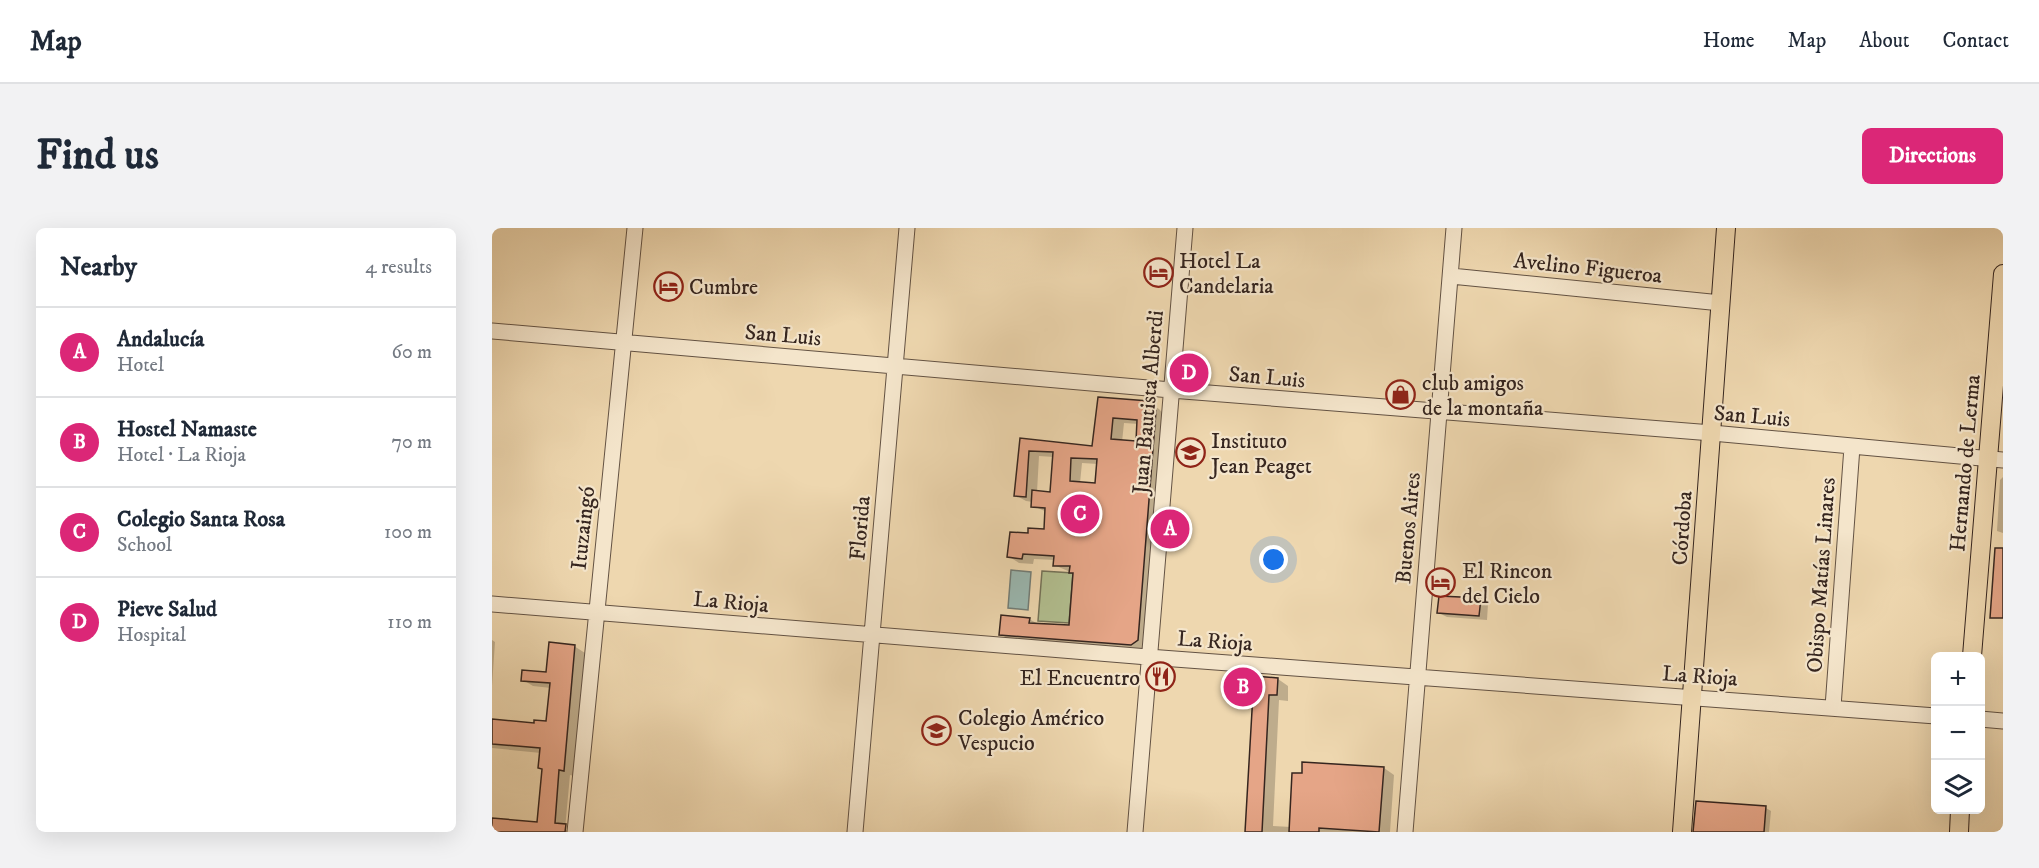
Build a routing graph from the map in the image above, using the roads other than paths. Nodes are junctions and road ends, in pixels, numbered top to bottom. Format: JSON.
{"nodes":[{"id":1,"x":635,"y":228,"type":"edge"},
{"id":2,"x":907,"y":228,"type":"edge"},
{"id":3,"x":1185,"y":228,"type":"edge"},
{"id":4,"x":1454,"y":228,"type":"edge"},
{"id":5,"x":1726,"y":228,"type":"edge"},
{"id":6,"x":2003,"y":274,"type":"edge"},
{"id":7,"x":1451,"y":276,"type":"junction"},
{"id":8,"x":1721,"y":303,"type":"junction"},
{"id":9,"x":492,"y":330,"type":"edge"},
{"id":10,"x":2001,"y":331,"type":"edge"},
{"id":11,"x":625,"y":343,"type":"junction"},
{"id":12,"x":896,"y":366,"type":"junction"},
{"id":13,"x":1171,"y":390,"type":"junction"},
{"id":14,"x":1439,"y":412,"type":"junction"},
{"id":15,"x":1712,"y":433,"type":"junction"},
{"id":16,"x":1852,"y":447,"type":"junction"},
{"id":17,"x":1996,"y":459,"type":"edge"},
{"id":18,"x":492,"y":604,"type":"edge"},
{"id":19,"x":596,"y":612,"type":"junction"},
{"id":20,"x":872,"y":635,"type":"junction"},
{"id":21,"x":1973,"y":652,"type":"edge"},
{"id":22,"x":1148,"y":657,"type":"junction"},
{"id":23,"x":1418,"y":676,"type":"junction"},
{"id":24,"x":1691,"y":697,"type":"junction"},
{"id":25,"x":1833,"y":707,"type":"junction"},
{"id":26,"x":1931,"y":716,"type":"edge"},
{"id":27,"x":1985,"y":719,"type":"edge"},
{"id":28,"x":2003,"y":721,"type":"edge"},
{"id":29,"x":1960,"y":814,"type":"edge"},
{"id":30,"x":575,"y":832,"type":"edge"},
{"id":31,"x":855,"y":832,"type":"edge"},
{"id":32,"x":1135,"y":832,"type":"edge"},
{"id":33,"x":1405,"y":832,"type":"edge"},
{"id":34,"x":1682,"y":832,"type":"edge"},
{"id":35,"x":1959,"y":832,"type":"edge"}],
"edges":[{"from":1,"to":11,"type":"street","name":"Ituzaingó"},
{"from":2,"to":12,"type":"street","name":"Florida"},
{"from":3,"to":13,"type":"street","name":"Juan Bautista Alberdi"},
{"from":4,"to":7,"type":"street","name":"Buenos Aires"},
{"from":5,"to":8,"type":"main road","name":"Córdoba"},
{"from":6,"to":10,"type":"main road","name":"Hernando de Lerma"},
{"from":7,"to":8,"type":"street","name":"Avelino Figueroa"},
{"from":7,"to":14,"type":"street","name":"Buenos Aires"},
{"from":8,"to":15,"type":"main road","name":"Córdoba"},
{"from":9,"to":11,"type":"street","name":"San Luis"},
{"from":10,"to":17,"type":"main road","name":"Hernando de Lerma"},
{"from":11,"to":12,"type":"street","name":"San Luis"},
{"from":11,"to":19,"type":"street","name":"Ituzaingó"},
{"from":12,"to":13,"type":"street","name":"San Luis"},
{"from":12,"to":20,"type":"street","name":"Florida"},
{"from":13,"to":14,"type":"street","name":"San Luis"},
{"from":13,"to":22,"type":"street","name":"Juan Bautista Alberdi"},
{"from":14,"to":15,"type":"street","name":"San Luis"},
{"from":14,"to":23,"type":"street","name":"Buenos Aires"},
{"from":15,"to":16,"type":"street","name":"San Luis"},
{"from":15,"to":24,"type":"main road","name":"Córdoba"},
{"from":16,"to":17,"type":"street","name":"San Luis"},
{"from":16,"to":25,"type":"street","name":"Obispo Matías Linares"},
{"from":17,"to":21,"type":"main road","name":"Hernando de Lerma"},
{"from":18,"to":19,"type":"street","name":"La Rioja"},
{"from":19,"to":20,"type":"street","name":"La Rioja"},
{"from":19,"to":30,"type":"street","name":"Ituzaingó"},
{"from":20,"to":22,"type":"street","name":"La Rioja"},
{"from":20,"to":31,"type":"street","name":"Florida"},
{"from":22,"to":23,"type":"street","name":"La Rioja"},
{"from":22,"to":32,"type":"street","name":"Juan Bautista Alberdi"},
{"from":23,"to":24,"type":"street","name":"La Rioja"},
{"from":23,"to":33,"type":"street","name":"Buenos Aires"},
{"from":24,"to":25,"type":"street","name":"La Rioja"},
{"from":24,"to":34,"type":"main road","name":"Córdoba"},
{"from":25,"to":26,"type":"street","name":"La Rioja"},
{"from":27,"to":28,"type":"street"},
{"from":29,"to":35,"type":"main road"}]}
